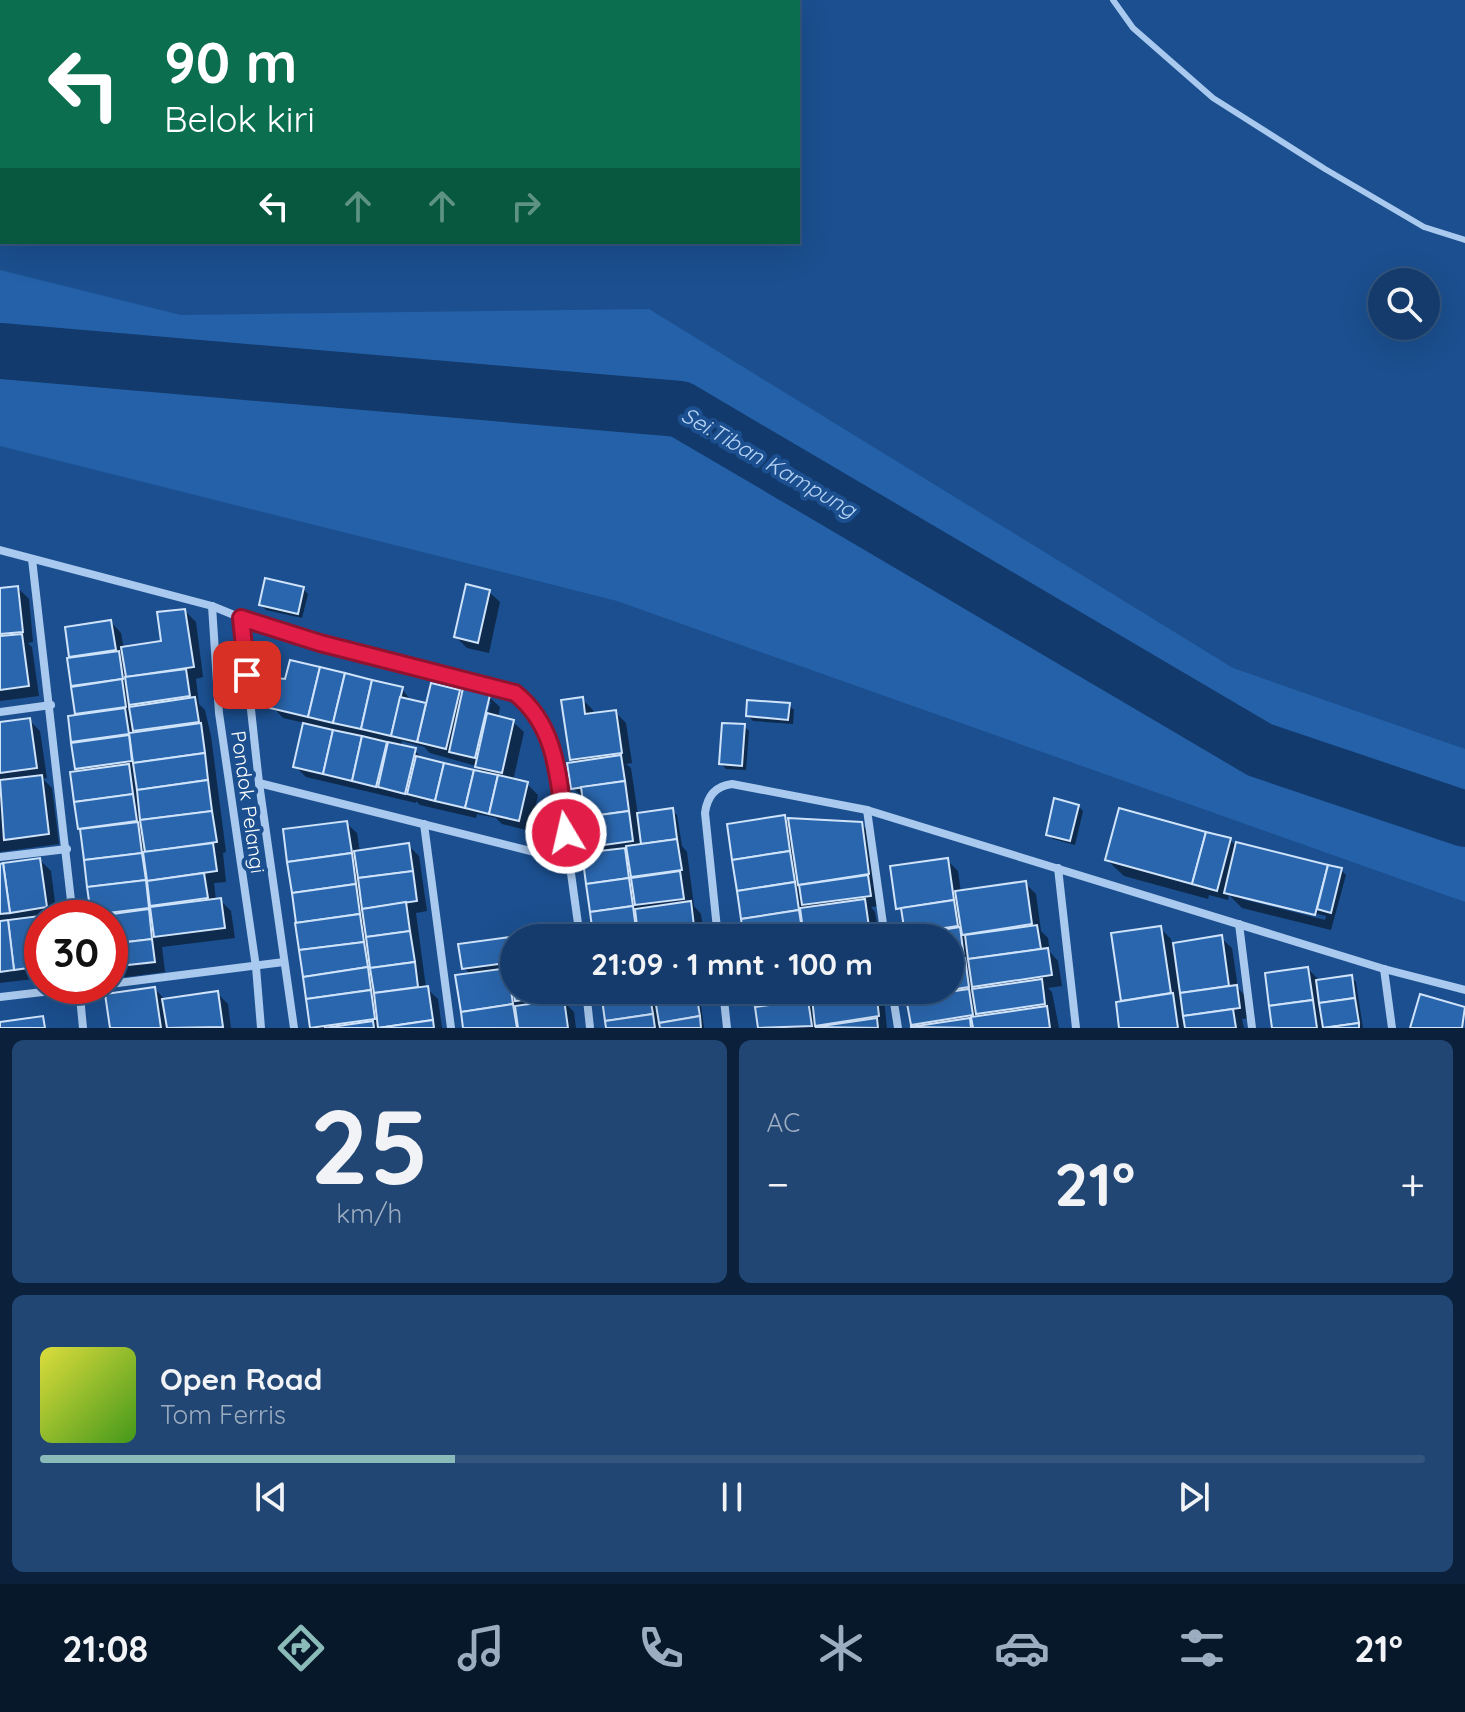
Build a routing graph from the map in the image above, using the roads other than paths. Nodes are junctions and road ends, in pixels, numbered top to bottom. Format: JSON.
{"nodes":[{"id":1,"x":1113,"y":0,"type":"edge"},
{"id":2,"x":1465,"y":240,"type":"edge"},
{"id":3,"x":0,"y":550,"type":"edge"},
{"id":4,"x":32,"y":559,"type":"junction"},
{"id":5,"x":212,"y":606,"type":"junction"},
{"id":6,"x":241,"y":618,"type":"junction"},
{"id":7,"x":51,"y":705,"type":"junction"},
{"id":8,"x":0,"y":712,"type":"edge"},
{"id":9,"x":259,"y":783,"type":"junction"},
{"id":10,"x":867,"y":810,"type":"junction"},
{"id":11,"x":424,"y":824,"type":"junction"},
{"id":12,"x":67,"y":849,"type":"junction"},
{"id":13,"x":0,"y":857,"type":"edge"},
{"id":14,"x":570,"y":861,"type":"junction"},
{"id":15,"x":1058,"y":868,"type":"junction"},
{"id":16,"x":71,"y":900,"type":"edge"},
{"id":17,"x":578,"y":924,"type":"edge"},
{"id":18,"x":717,"y":924,"type":"edge"},
{"id":19,"x":883,"y":924,"type":"edge"},
{"id":20,"x":1239,"y":924,"type":"junction"},
{"id":21,"x":284,"y":962,"type":"junction"},
{"id":22,"x":256,"y":967,"type":"junction"},
{"id":23,"x":1384,"y":969,"type":"junction"},
{"id":24,"x":128,"y":982,"type":"edge"},
{"id":25,"x":1465,"y":990,"type":"edge"},
{"id":26,"x":24,"y":994,"type":"edge"},
{"id":27,"x":0,"y":997,"type":"edge"},
{"id":28,"x":81,"y":1004,"type":"edge"},
{"id":29,"x":587,"y":1004,"type":"edge"},
{"id":30,"x":724,"y":1004,"type":"edge"},
{"id":31,"x":894,"y":1004,"type":"edge"},
{"id":32,"x":83,"y":1028,"type":"edge"},
{"id":33,"x":261,"y":1028,"type":"edge"},
{"id":34,"x":294,"y":1028,"type":"edge"},
{"id":35,"x":451,"y":1028,"type":"edge"},
{"id":36,"x":590,"y":1028,"type":"edge"},
{"id":37,"x":727,"y":1028,"type":"edge"},
{"id":38,"x":898,"y":1028,"type":"edge"},
{"id":39,"x":1076,"y":1028,"type":"edge"},
{"id":40,"x":1252,"y":1028,"type":"edge"},
{"id":41,"x":1392,"y":1028,"type":"edge"}],
"edges":[{"from":1,"to":2,"type":"lane"},
{"from":3,"to":4,"type":"street"},
{"from":4,"to":5,"type":"street"},
{"from":4,"to":7,"type":"street"},
{"from":5,"to":6,"type":"street"},
{"from":5,"to":22,"type":"street","name":"Pondok Pelangi"},
{"from":6,"to":9,"type":"street"},
{"from":6,"to":14,"type":"street"},
{"from":7,"to":8,"type":"street"},
{"from":7,"to":12,"type":"street"},
{"from":9,"to":11,"type":"street"},
{"from":9,"to":21,"type":"street"},
{"from":10,"to":15,"type":"street"},
{"from":10,"to":18,"type":"street"},
{"from":10,"to":19,"type":"street"},
{"from":11,"to":14,"type":"street"},
{"from":11,"to":35,"type":"street"},
{"from":12,"to":13,"type":"street"},
{"from":12,"to":16,"type":"street"},
{"from":14,"to":17,"type":"street"},
{"from":15,"to":20,"type":"street"},
{"from":15,"to":39,"type":"street"},
{"from":20,"to":23,"type":"street"},
{"from":20,"to":40,"type":"street"},
{"from":21,"to":22,"type":"street"},
{"from":21,"to":34,"type":"street"},
{"from":22,"to":24,"type":"street"},
{"from":22,"to":33,"type":"street","name":"Pondok Pelangi"},
{"from":23,"to":25,"type":"street"},
{"from":23,"to":41,"type":"street"},
{"from":26,"to":27,"type":"street"},
{"from":28,"to":32,"type":"street"},
{"from":29,"to":36,"type":"street"},
{"from":30,"to":37,"type":"street"},
{"from":31,"to":38,"type":"street"}]}
